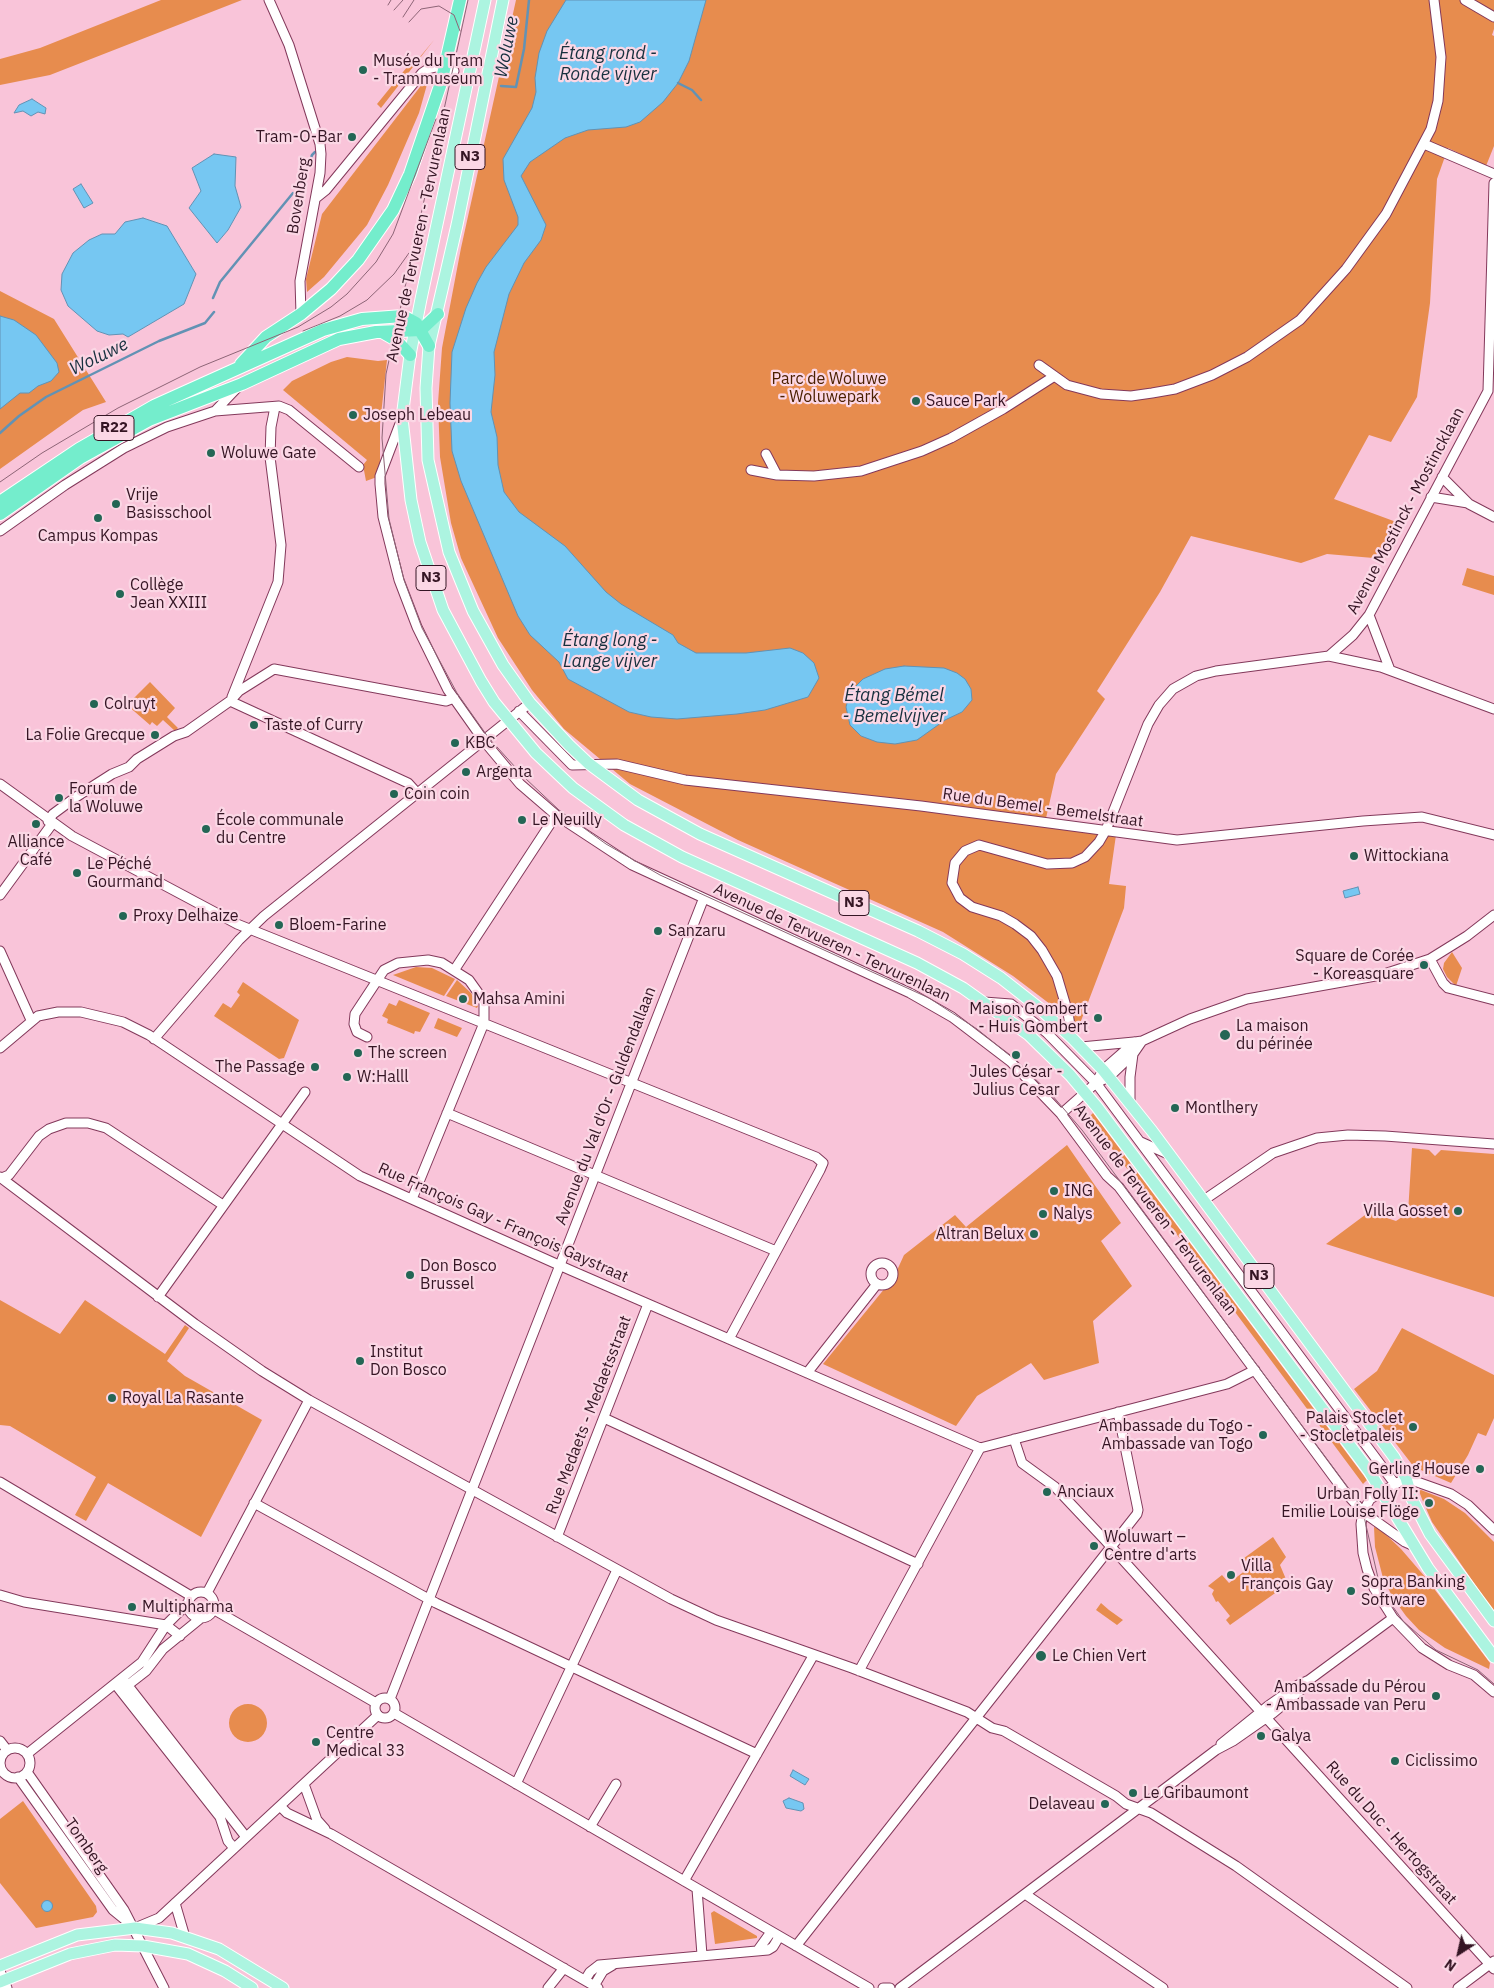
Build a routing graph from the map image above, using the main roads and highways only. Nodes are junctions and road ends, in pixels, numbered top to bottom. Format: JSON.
{"nodes":[{"id":1,"x":460,"y":0,"type":"edge"},
{"id":2,"x":485,"y":0,"type":"edge"},
{"id":3,"x":503,"y":0,"type":"edge"},
{"id":4,"x":438,"y":314,"type":"junction"},
{"id":5,"x":417,"y":328,"type":"junction"},
{"id":6,"x":382,"y":332,"type":"junction"},
{"id":7,"x":429,"y":346,"type":"junction"},
{"id":8,"x":410,"y":355,"type":"junction"},
{"id":9,"x":236,"y":369,"type":"junction"},
{"id":10,"x":0,"y":502,"type":"edge"},
{"id":11,"x":0,"y":514,"type":"edge"},
{"id":12,"x":1494,"y":1621,"type":"edge"},
{"id":13,"x":1494,"y":1657,"type":"edge"},
{"id":14,"x":0,"y":1966,"type":"edge"},
{"id":15,"x":3,"y":1980,"type":"edge"},
{"id":16,"x":252,"y":1988,"type":"edge"},
{"id":17,"x":283,"y":1988,"type":"edge"}],
"edges":[{"from":1,"to":9,"type":"highway","name":"Avenue de Tervueren - Tervurenlaan","number":"R22"},
{"from":2,"to":5,"type":"main road","name":"Avenue de Tervueren - Tervurenlaan","number":"N3"},
{"from":3,"to":4,"type":"main road","name":"Avenue de Tervueren - Tervurenlaan","number":"N3"},
{"from":4,"to":5,"type":"highway"},
{"from":4,"to":7,"type":"main road","name":"Avenue de Tervueren - Tervurenlaan","number":"N3"},
{"from":5,"to":6,"type":"highway","number":"R22"},
{"from":5,"to":7,"type":"highway"},
{"from":5,"to":8,"type":"main road","name":"Avenue de Tervueren - Tervurenlaan","number":"N3"},
{"from":5,"to":9,"type":"highway","number":"R22"},
{"from":6,"to":8,"type":"highway"},
{"from":6,"to":11,"type":"highway","number":"R22"},
{"from":7,"to":12,"type":"main road","name":"Avenue de Tervueren - Tervurenlaan","number":"N3"},
{"from":8,"to":13,"type":"main road","name":"Avenue de Tervueren - Tervurenlaan","number":"N3"},
{"from":9,"to":10,"type":"highway","number":"R22"},
{"from":14,"to":17,"type":"main road"},
{"from":15,"to":16,"type":"main road"}]}
